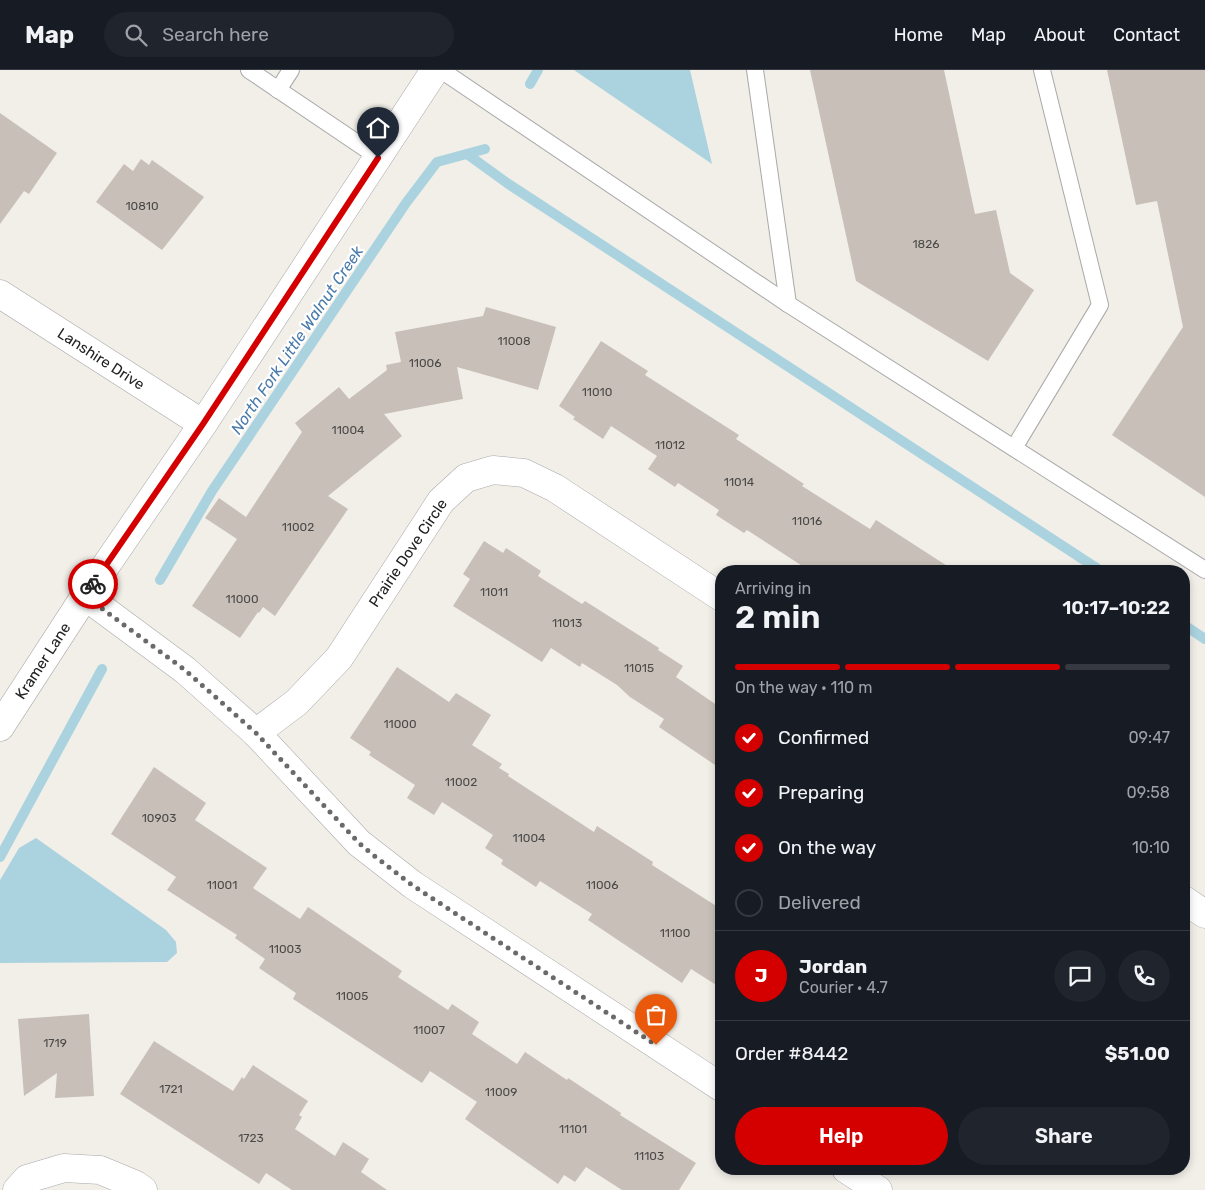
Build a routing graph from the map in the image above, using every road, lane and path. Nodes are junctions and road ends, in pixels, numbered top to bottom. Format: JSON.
{"nodes":[{"id":1,"x":249,"y":70,"type":"edge"},
{"id":2,"x":291,"y":70,"type":"edge"},
{"id":3,"x":435,"y":70,"type":"edge"},
{"id":4,"x":441,"y":70,"type":"edge"},
{"id":5,"x":755,"y":70,"type":"edge"},
{"id":6,"x":1042,"y":70,"type":"edge"},
{"id":7,"x":278,"y":90,"type":"junction"},
{"id":8,"x":378,"y":158,"type":"junction"},
{"id":9,"x":0,"y":294,"type":"edge"},
{"id":10,"x":788,"y":304,"type":"junction"},
{"id":11,"x":203,"y":424,"type":"junction"},
{"id":12,"x":1014,"y":448,"type":"junction"},
{"id":13,"x":1205,"y":570,"type":"edge"},
{"id":14,"x":715,"y":593,"type":"edge"},
{"id":15,"x":85,"y":596,"type":"junction"},
{"id":16,"x":0,"y":727,"type":"edge"},
{"id":17,"x":256,"y":733,"type":"junction"},
{"id":18,"x":1190,"y":904,"type":"edge"},
{"id":19,"x":1205,"y":914,"type":"edge"},
{"id":20,"x":715,"y":1083,"type":"edge"},
{"id":21,"x":855,"y":1175,"type":"edge"},
{"id":22,"x":16,"y":1190,"type":"edge"},
{"id":23,"x":144,"y":1190,"type":"edge"},
{"id":24,"x":878,"y":1190,"type":"edge"}],
"edges":[{"from":1,"to":7,"type":"lane"},
{"from":2,"to":7,"type":"lane"},
{"from":3,"to":8,"type":"street","name":"Kramer Lane"},
{"from":4,"to":10,"type":"lane"},
{"from":5,"to":10,"type":"lane"},
{"from":6,"to":12,"type":"lane"},
{"from":7,"to":8,"type":"lane"},
{"from":8,"to":11,"type":"street","name":"Kramer Lane"},
{"from":9,"to":11,"type":"street","name":"Lanshire Drive"},
{"from":10,"to":12,"type":"lane"},
{"from":11,"to":15,"type":"street","name":"Kramer Lane"},
{"from":12,"to":13,"type":"lane"},
{"from":14,"to":17,"type":"street","name":"Prairie Dove Circle"},
{"from":15,"to":16,"type":"street","name":"Kramer Lane"},
{"from":15,"to":17,"type":"street"},
{"from":17,"to":20,"type":"street"},
{"from":18,"to":19,"type":"street"},
{"from":21,"to":24,"type":"street"},
{"from":22,"to":23,"type":"street"}]}
